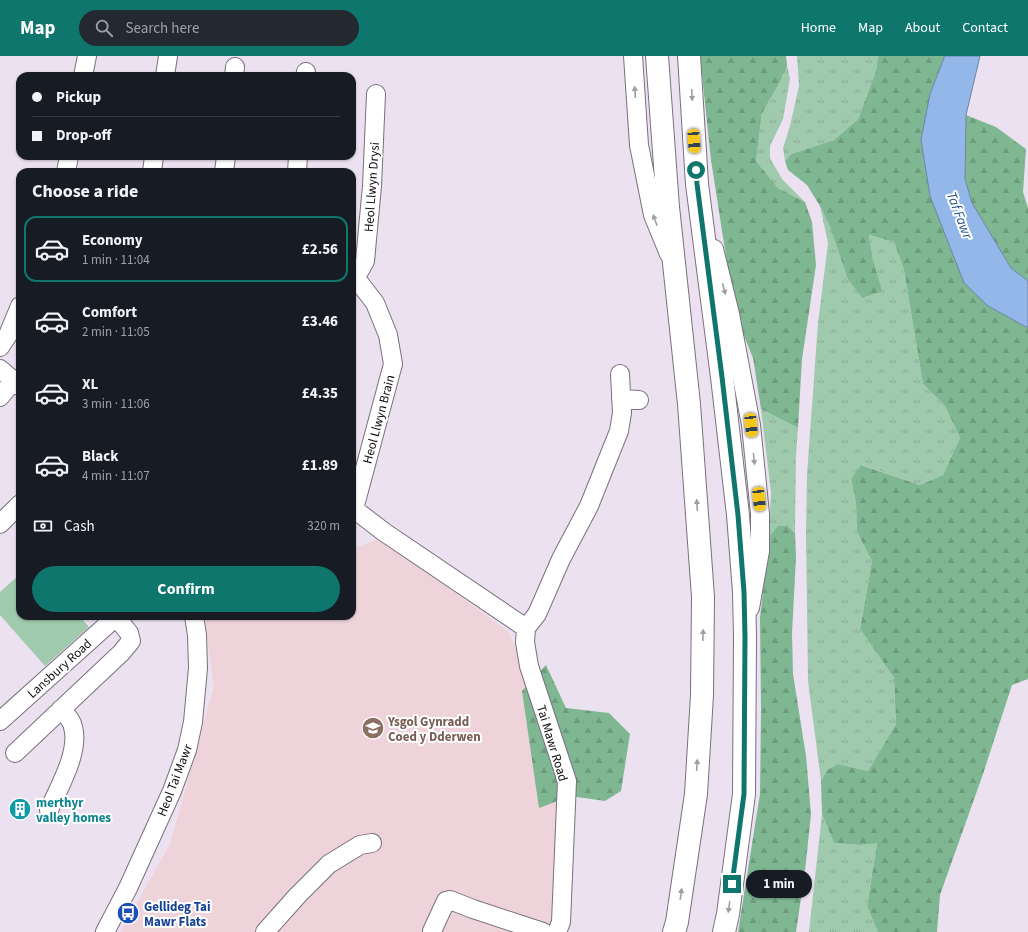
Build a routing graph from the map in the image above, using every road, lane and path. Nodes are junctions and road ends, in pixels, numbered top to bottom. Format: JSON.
{"nodes":[{"id":1,"x":87,"y":56,"type":"edge"},
{"id":2,"x":168,"y":56,"type":"edge"},
{"id":3,"x":633,"y":56,"type":"edge"},
{"id":4,"x":657,"y":56,"type":"edge"},
{"id":5,"x":689,"y":56,"type":"edge"},
{"id":6,"x":84,"y":72,"type":"edge"},
{"id":7,"x":166,"y":72,"type":"edge"},
{"id":8,"x":376,"y":94,"type":"dead end"},
{"id":9,"x":675,"y":269,"type":"junction"},
{"id":10,"x":356,"y":274,"type":"edge"},
{"id":11,"x":356,"y":279,"type":"edge"},
{"id":12,"x":16,"y":316,"type":"edge"},
{"id":13,"x":0,"y":347,"type":"edge"},
{"id":14,"x":620,"y":374,"type":"dead end"},
{"id":15,"x":11,"y":378,"type":"edge"},
{"id":16,"x":0,"y":398,"type":"edge"},
{"id":17,"x":621,"y":400,"type":"junction"},
{"id":18,"x":639,"y":400,"type":"dead end"},
{"id":19,"x":356,"y":503,"type":"edge"},
{"id":20,"x":16,"y":508,"type":"edge"},
{"id":21,"x":356,"y":511,"type":"edge"},
{"id":22,"x":0,"y":524,"type":"edge"},
{"id":23,"x":113,"y":620,"type":"edge"},
{"id":24,"x":120,"y":620,"type":"edge"},
{"id":25,"x":195,"y":620,"type":"edge"},
{"id":26,"x":526,"y":628,"type":"junction"},
{"id":27,"x":61,"y":709,"type":"junction"},
{"id":28,"x":0,"y":721,"type":"edge"},
{"id":29,"x":15,"y":752,"type":"dead end"},
{"id":30,"x":49,"y":810,"type":"dead end"},
{"id":31,"x":372,"y":843,"type":"dead end"},
{"id":32,"x":432,"y":931,"type":"dead end"},
{"id":33,"x":105,"y":932,"type":"edge"},
{"id":34,"x":265,"y":932,"type":"edge"},
{"id":35,"x":543,"y":932,"type":"edge"},
{"id":36,"x":557,"y":932,"type":"edge"},
{"id":37,"x":674,"y":932,"type":"edge"},
{"id":38,"x":724,"y":932,"type":"edge"}],
"edges":[{"from":1,"to":6,"type":"street"},
{"from":2,"to":7,"type":"street"},
{"from":9,"to":3,"type":"street","one_way":true},
{"from":4,"to":9,"type":"highway"},
{"from":5,"to":38,"type":"highway","one_way":true},
{"from":8,"to":10,"type":"street","name":"Heol Llwyn Drysi"},
{"from":37,"to":9,"type":"highway","one_way":true},
{"from":11,"to":19,"type":"street","name":"Heol Llwyn Brain"},
{"from":12,"to":13,"type":"street"},
{"from":14,"to":17,"type":"street"},
{"from":15,"to":16,"type":"street"},
{"from":17,"to":18,"type":"street"},
{"from":17,"to":26,"type":"street"},
{"from":20,"to":22,"type":"street"},
{"from":21,"to":26,"type":"street","name":"Heol Llwyn Brain"},
{"from":23,"to":28,"type":"street","name":"Lansbury Road"},
{"from":24,"to":27,"type":"street"},
{"from":25,"to":33,"type":"street","name":"Heol Tai Mawr"},
{"from":26,"to":36,"type":"street","name":"Tai Mawr Road"},
{"from":27,"to":29,"type":"street"},
{"from":27,"to":30,"type":"street"},
{"from":31,"to":34,"type":"street"},
{"from":32,"to":35,"type":"street"}]}
